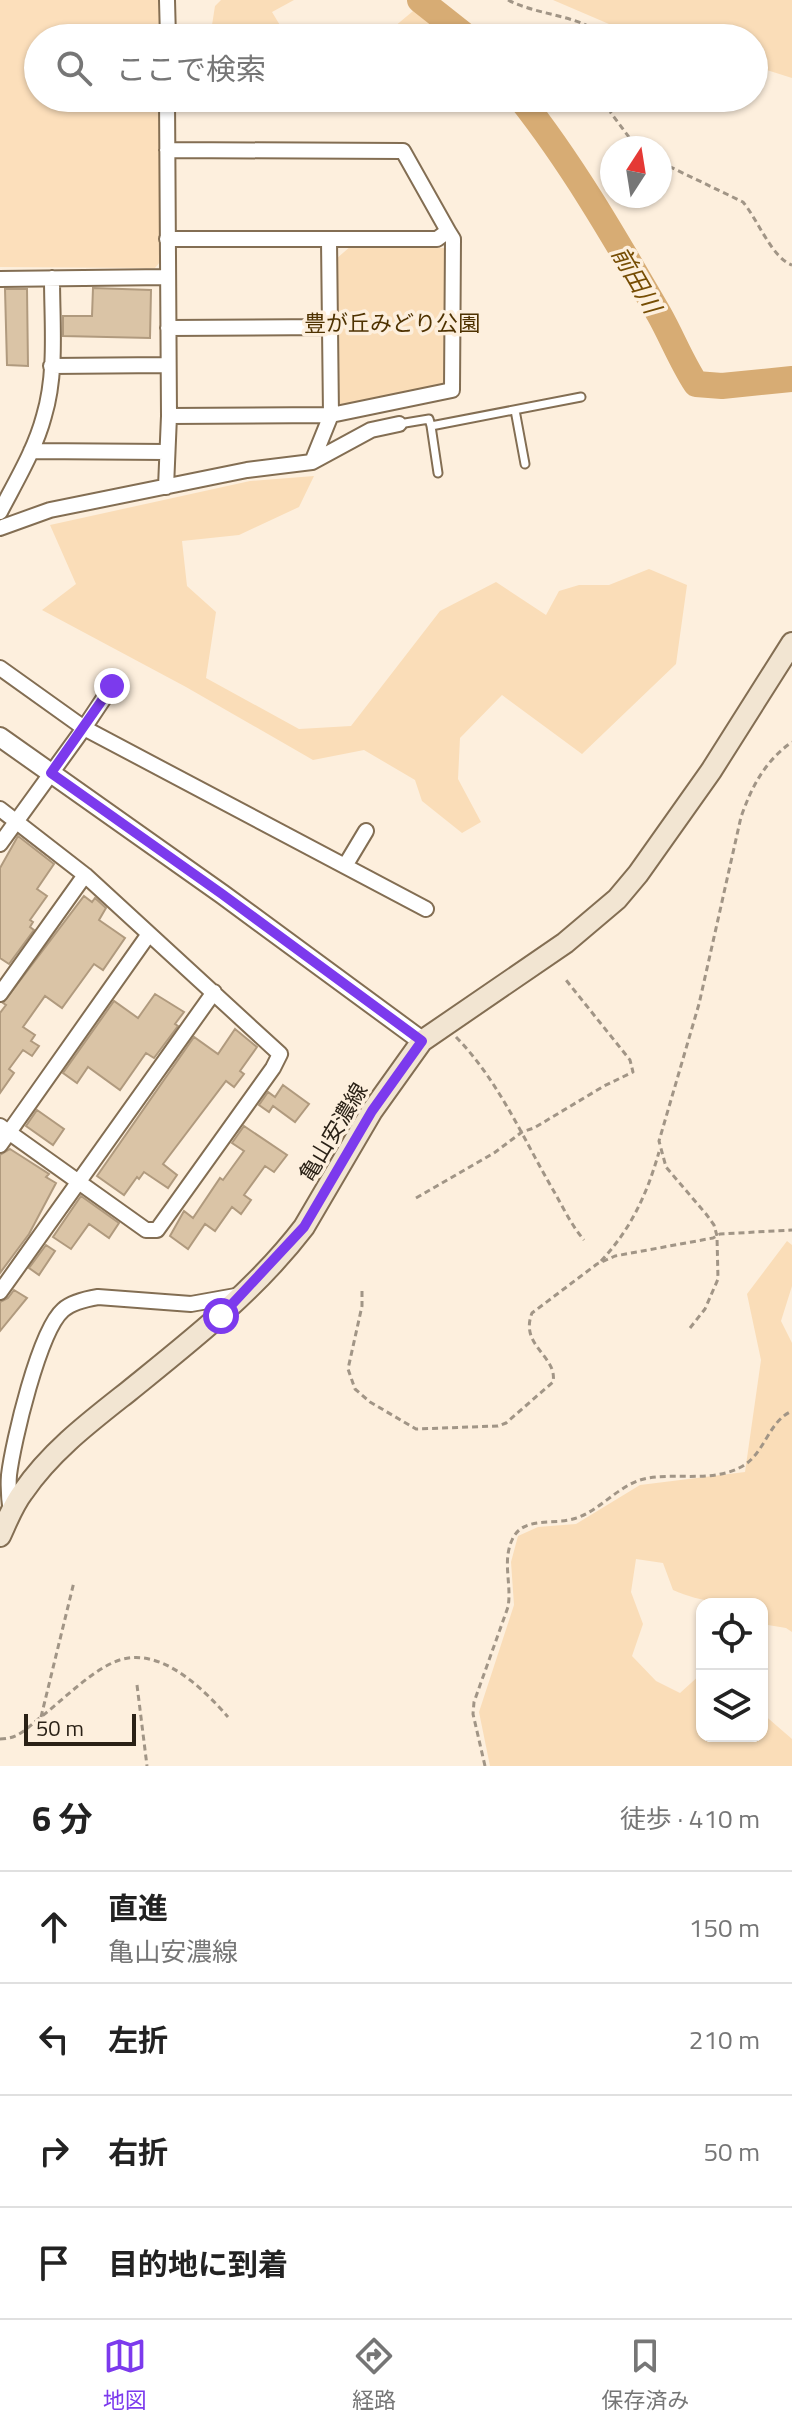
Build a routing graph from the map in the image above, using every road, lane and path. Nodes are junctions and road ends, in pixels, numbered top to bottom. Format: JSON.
{"nodes":[{"id":1,"x":167,"y":0,"type":"edge"},
{"id":2,"x":508,"y":0,"type":"edge"},
{"id":3,"x":168,"y":24,"type":"edge"},
{"id":4,"x":584,"y":24,"type":"edge"},
{"id":5,"x":167,"y":112,"type":"edge"},
{"id":6,"x":611,"y":112,"type":"edge"},
{"id":7,"x":628,"y":136,"type":"edge"},
{"id":8,"x":167,"y":150,"type":"junction"},
{"id":9,"x":672,"y":168,"type":"edge"},
{"id":10,"x":448,"y":231,"type":"junction"},
{"id":11,"x":167,"y":239,"type":"junction"},
{"id":12,"x":329,"y":240,"type":"junction"},
{"id":13,"x":792,"y":265,"type":"edge"},
{"id":14,"x":167,"y":277,"type":"junction"},
{"id":15,"x":52,"y":278,"type":"junction"},
{"id":16,"x":0,"y":279,"type":"edge"},
{"id":17,"x":329,"y":327,"type":"junction"},
{"id":18,"x":168,"y":328,"type":"junction"},
{"id":19,"x":167,"y":365,"type":"junction"},
{"id":20,"x":51,"y":366,"type":"junction"},
{"id":21,"x":581,"y":397,"type":"dead end"},
{"id":22,"x":515,"y":410,"type":"junction"},
{"id":23,"x":331,"y":415,"type":"junction"},
{"id":24,"x":169,"y":416,"type":"junction"},
{"id":25,"x":399,"y":424,"type":"joint"},
{"id":26,"x":431,"y":426,"type":"junction"},
{"id":27,"x":31,"y":451,"type":"junction"},
{"id":28,"x":167,"y":452,"type":"junction"},
{"id":29,"x":312,"y":462,"type":"junction"},
{"id":30,"x":525,"y":464,"type":"dead end"},
{"id":31,"x":438,"y":473,"type":"dead end"},
{"id":32,"x":166,"y":487,"type":"junction"},
{"id":33,"x":0,"y":512,"type":"edge"},
{"id":34,"x":0,"y":528,"type":"edge"},
{"id":35,"x":792,"y":643,"type":"edge"},
{"id":36,"x":0,"y":668,"type":"edge"},
{"id":37,"x":112,"y":686,"type":"dead end"},
{"id":38,"x":84,"y":728,"type":"junction"},
{"id":39,"x":0,"y":737,"type":"edge"},
{"id":40,"x":792,"y":742,"type":"edge"},
{"id":41,"x":51,"y":773,"type":"junction"},
{"id":42,"x":0,"y":809,"type":"edge"},
{"id":43,"x":16,"y":821,"type":"junction"},
{"id":44,"x":366,"y":831,"type":"dead end"},
{"id":45,"x":0,"y":844,"type":"edge"},
{"id":46,"x":345,"y":866,"type":"junction"},
{"id":47,"x":85,"y":875,"type":"junction"},
{"id":48,"x":426,"y":909,"type":"dead end"},
{"id":49,"x":149,"y":934,"type":"junction"},
{"id":50,"x":566,"y":980,"type":"dead end"},
{"id":51,"x":214,"y":992,"type":"junction"},
{"id":52,"x":0,"y":994,"type":"edge"},
{"id":53,"x":445,"y":1026,"type":"junction"},
{"id":54,"x":422,"y":1041,"type":"junction"},
{"id":55,"x":522,"y":1132,"type":"junction"},
{"id":56,"x":3,"y":1134,"type":"edge"},
{"id":57,"x":660,"y":1149,"type":"junction"},
{"id":58,"x":78,"y":1182,"type":"junction"},
{"id":59,"x":416,"y":1198,"type":"dead end"},
{"id":60,"x":792,"y":1230,"type":"edge"},
{"id":61,"x":717,"y":1236,"type":"junction"},
{"id":62,"x":584,"y":1240,"type":"dead end"},
{"id":63,"x":597,"y":1264,"type":"junction"},
{"id":64,"x":362,"y":1291,"type":"dead end"},
{"id":65,"x":0,"y":1292,"type":"edge"},
{"id":66,"x":242,"y":1295,"type":"junction"},
{"id":67,"x":690,"y":1328,"type":"dead end"},
{"id":68,"x":792,"y":1411,"type":"edge"},
{"id":69,"x":11,"y":1513,"type":"junction"},
{"id":70,"x":0,"y":1536,"type":"edge"},
{"id":71,"x":74,"y":1582,"type":"dead end"},
{"id":72,"x":137,"y":1685,"type":"dead end"},
{"id":73,"x":41,"y":1717,"type":"junction"},
{"id":74,"x":228,"y":1717,"type":"dead end"},
{"id":75,"x":0,"y":1739,"type":"edge"},
{"id":76,"x":147,"y":1766,"type":"edge"},
{"id":77,"x":485,"y":1766,"type":"edge"}],
"edges":[{"from":1,"to":3,"type":"street"},
{"from":2,"to":4,"type":"path"},
{"from":5,"to":8,"type":"street"},
{"from":6,"to":7,"type":"path"},
{"from":8,"to":10,"type":"street"},
{"from":8,"to":11,"type":"street"},
{"from":9,"to":13,"type":"path"},
{"from":10,"to":12,"type":"street"},
{"from":10,"to":23,"type":"street"},
{"from":11,"to":12,"type":"street"},
{"from":11,"to":14,"type":"street"},
{"from":12,"to":17,"type":"street"},
{"from":14,"to":15,"type":"street"},
{"from":14,"to":18,"type":"street"},
{"from":15,"to":16,"type":"street"},
{"from":15,"to":20,"type":"street"},
{"from":17,"to":18,"type":"street"},
{"from":17,"to":23,"type":"street"},
{"from":18,"to":19,"type":"street"},
{"from":19,"to":20,"type":"street"},
{"from":19,"to":24,"type":"street"},
{"from":20,"to":27,"type":"street"},
{"from":21,"to":22,"type":"lane"},
{"from":22,"to":26,"type":"lane"},
{"from":22,"to":30,"type":"lane"},
{"from":23,"to":24,"type":"street"},
{"from":23,"to":29,"type":"street"},
{"from":24,"to":28,"type":"street"},
{"from":25,"to":26,"type":"lane"},
{"from":25,"to":29,"type":"street"},
{"from":26,"to":31,"type":"lane"},
{"from":27,"to":28,"type":"street"},
{"from":27,"to":33,"type":"street"},
{"from":28,"to":32,"type":"street"},
{"from":29,"to":32,"type":"street"},
{"from":32,"to":34,"type":"street"},
{"from":35,"to":53,"type":"main road","name":"亀山安濃線"},
{"from":36,"to":38,"type":"street"},
{"from":37,"to":38,"type":"street"},
{"from":38,"to":41,"type":"street"},
{"from":38,"to":46,"type":"street"},
{"from":39,"to":41,"type":"street"},
{"from":40,"to":57,"type":"path"},
{"from":41,"to":43,"type":"street"},
{"from":41,"to":54,"type":"street"},
{"from":42,"to":43,"type":"street"},
{"from":43,"to":45,"type":"street"},
{"from":43,"to":47,"type":"street"},
{"from":44,"to":46,"type":"street"},
{"from":46,"to":48,"type":"street"},
{"from":47,"to":49,"type":"street"},
{"from":47,"to":52,"type":"street"},
{"from":49,"to":51,"type":"street"},
{"from":49,"to":56,"type":"street"},
{"from":50,"to":55,"type":"path"},
{"from":51,"to":58,"type":"street"},
{"from":51,"to":58,"type":"street"},
{"from":53,"to":54,"type":"main road","name":"亀山安濃線"},
{"from":53,"to":55,"type":"path"},
{"from":54,"to":66,"type":"main road","name":"亀山安濃線"},
{"from":55,"to":59,"type":"path"},
{"from":55,"to":62,"type":"path"},
{"from":56,"to":58,"type":"street"},
{"from":57,"to":61,"type":"path"},
{"from":57,"to":63,"type":"path"},
{"from":58,"to":65,"type":"street"},
{"from":60,"to":61,"type":"path"},
{"from":61,"to":63,"type":"path"},
{"from":61,"to":67,"type":"path"},
{"from":63,"to":64,"type":"path"},
{"from":66,"to":69,"type":"main road","name":"亀山安濃線"},
{"from":66,"to":69,"type":"street"},
{"from":68,"to":77,"type":"path"},
{"from":69,"to":70,"type":"main road","name":"亀山安濃線"},
{"from":71,"to":73,"type":"path"},
{"from":72,"to":76,"type":"path"},
{"from":73,"to":74,"type":"path"},
{"from":73,"to":75,"type":"path"}]}
